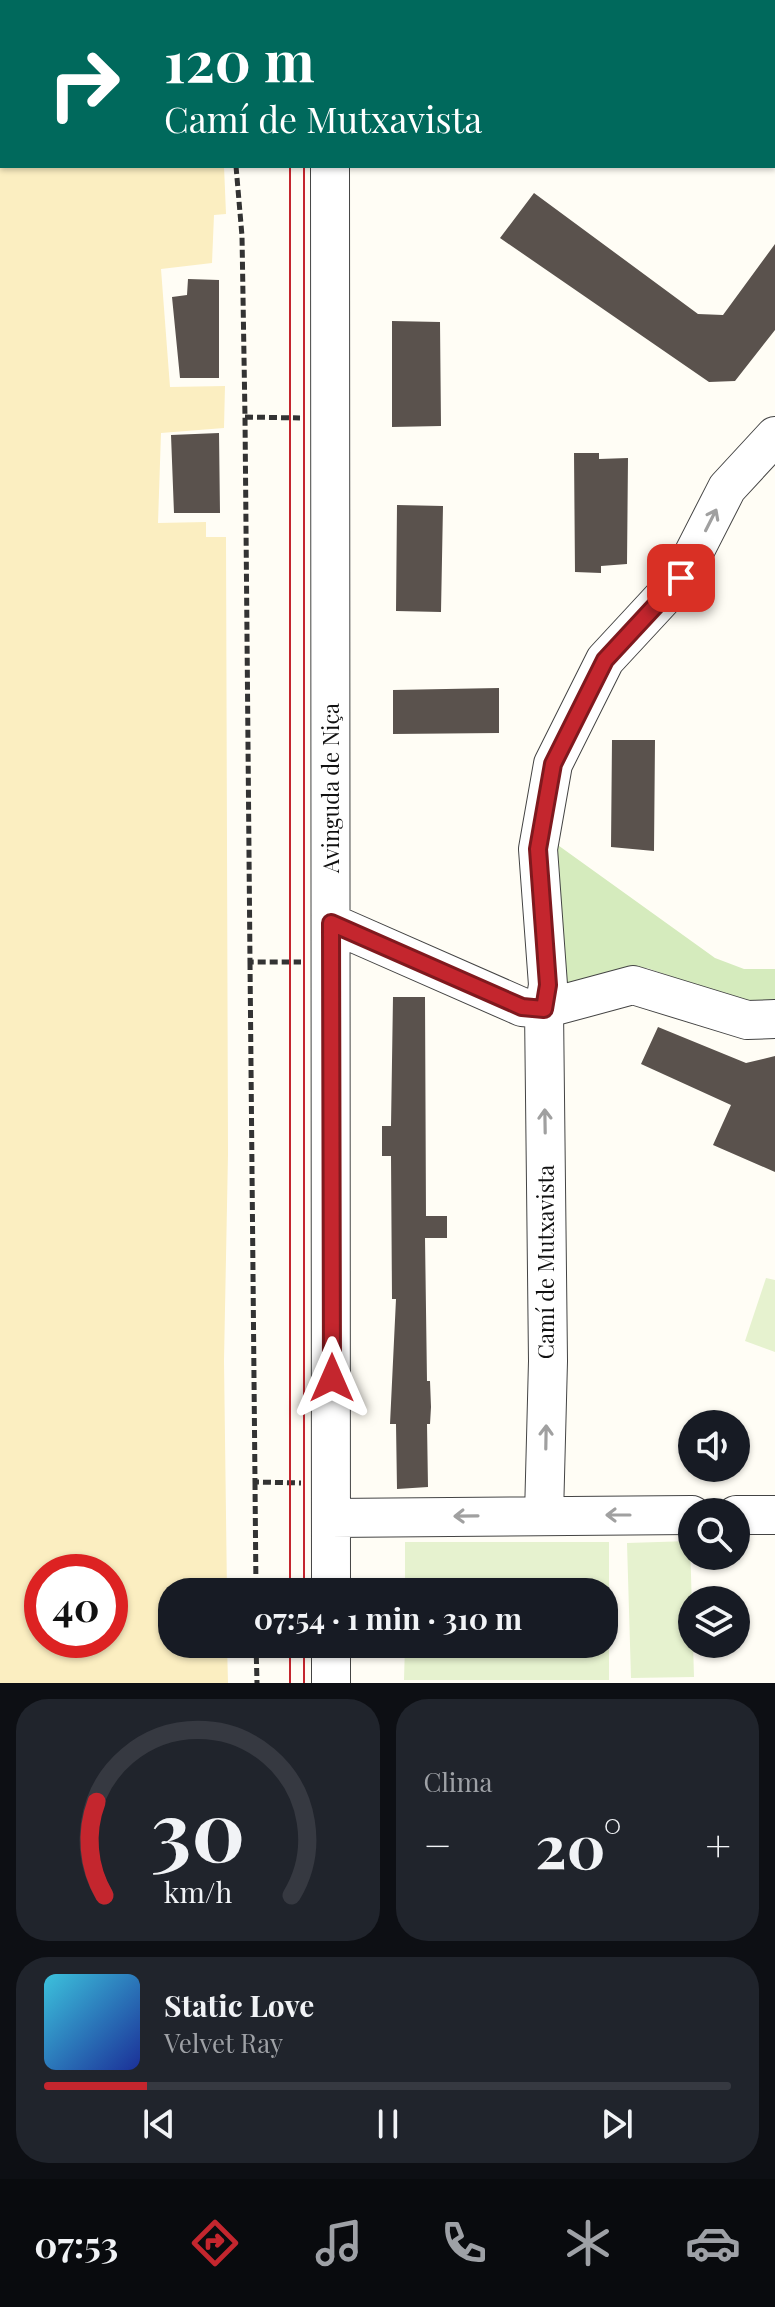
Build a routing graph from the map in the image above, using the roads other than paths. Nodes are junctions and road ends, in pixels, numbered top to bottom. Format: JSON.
{"nodes":[{"id":1,"x":330,"y":168,"type":"edge"},
{"id":2,"x":775,"y":436,"type":"edge"},
{"id":3,"x":331,"y":923,"type":"junction"},
{"id":4,"x":544,"y":1009,"type":"junction"},
{"id":5,"x":775,"y":1019,"type":"edge"},
{"id":6,"x":544,"y":1515,"type":"junction"},
{"id":7,"x":678,"y":1515,"type":"edge"},
{"id":8,"x":750,"y":1515,"type":"edge"},
{"id":9,"x":775,"y":1515,"type":"edge"},
{"id":10,"x":331,"y":1518,"type":"junction"},
{"id":11,"x":331,"y":1578,"type":"edge"},
{"id":12,"x":331,"y":1658,"type":"edge"},
{"id":13,"x":331,"y":1683,"type":"edge"}],
"edges":[{"from":1,"to":3,"type":"street","name":"Avinguda de Niça"},
{"from":4,"to":2,"type":"street","name":"Camí de Mutxavista","one_way":true},
{"from":3,"to":4,"type":"street"},
{"from":3,"to":10,"type":"street","name":"Avinguda de Niça"},
{"from":4,"to":5,"type":"street"},
{"from":6,"to":4,"type":"street","name":"Camí de Mutxavista","one_way":true},
{"from":7,"to":6,"type":"street","one_way":true},
{"from":6,"to":10,"type":"street","one_way":true},
{"from":8,"to":9,"type":"street"},
{"from":10,"to":11,"type":"street","name":"Avinguda de Niça"},
{"from":12,"to":13,"type":"street"}]}
